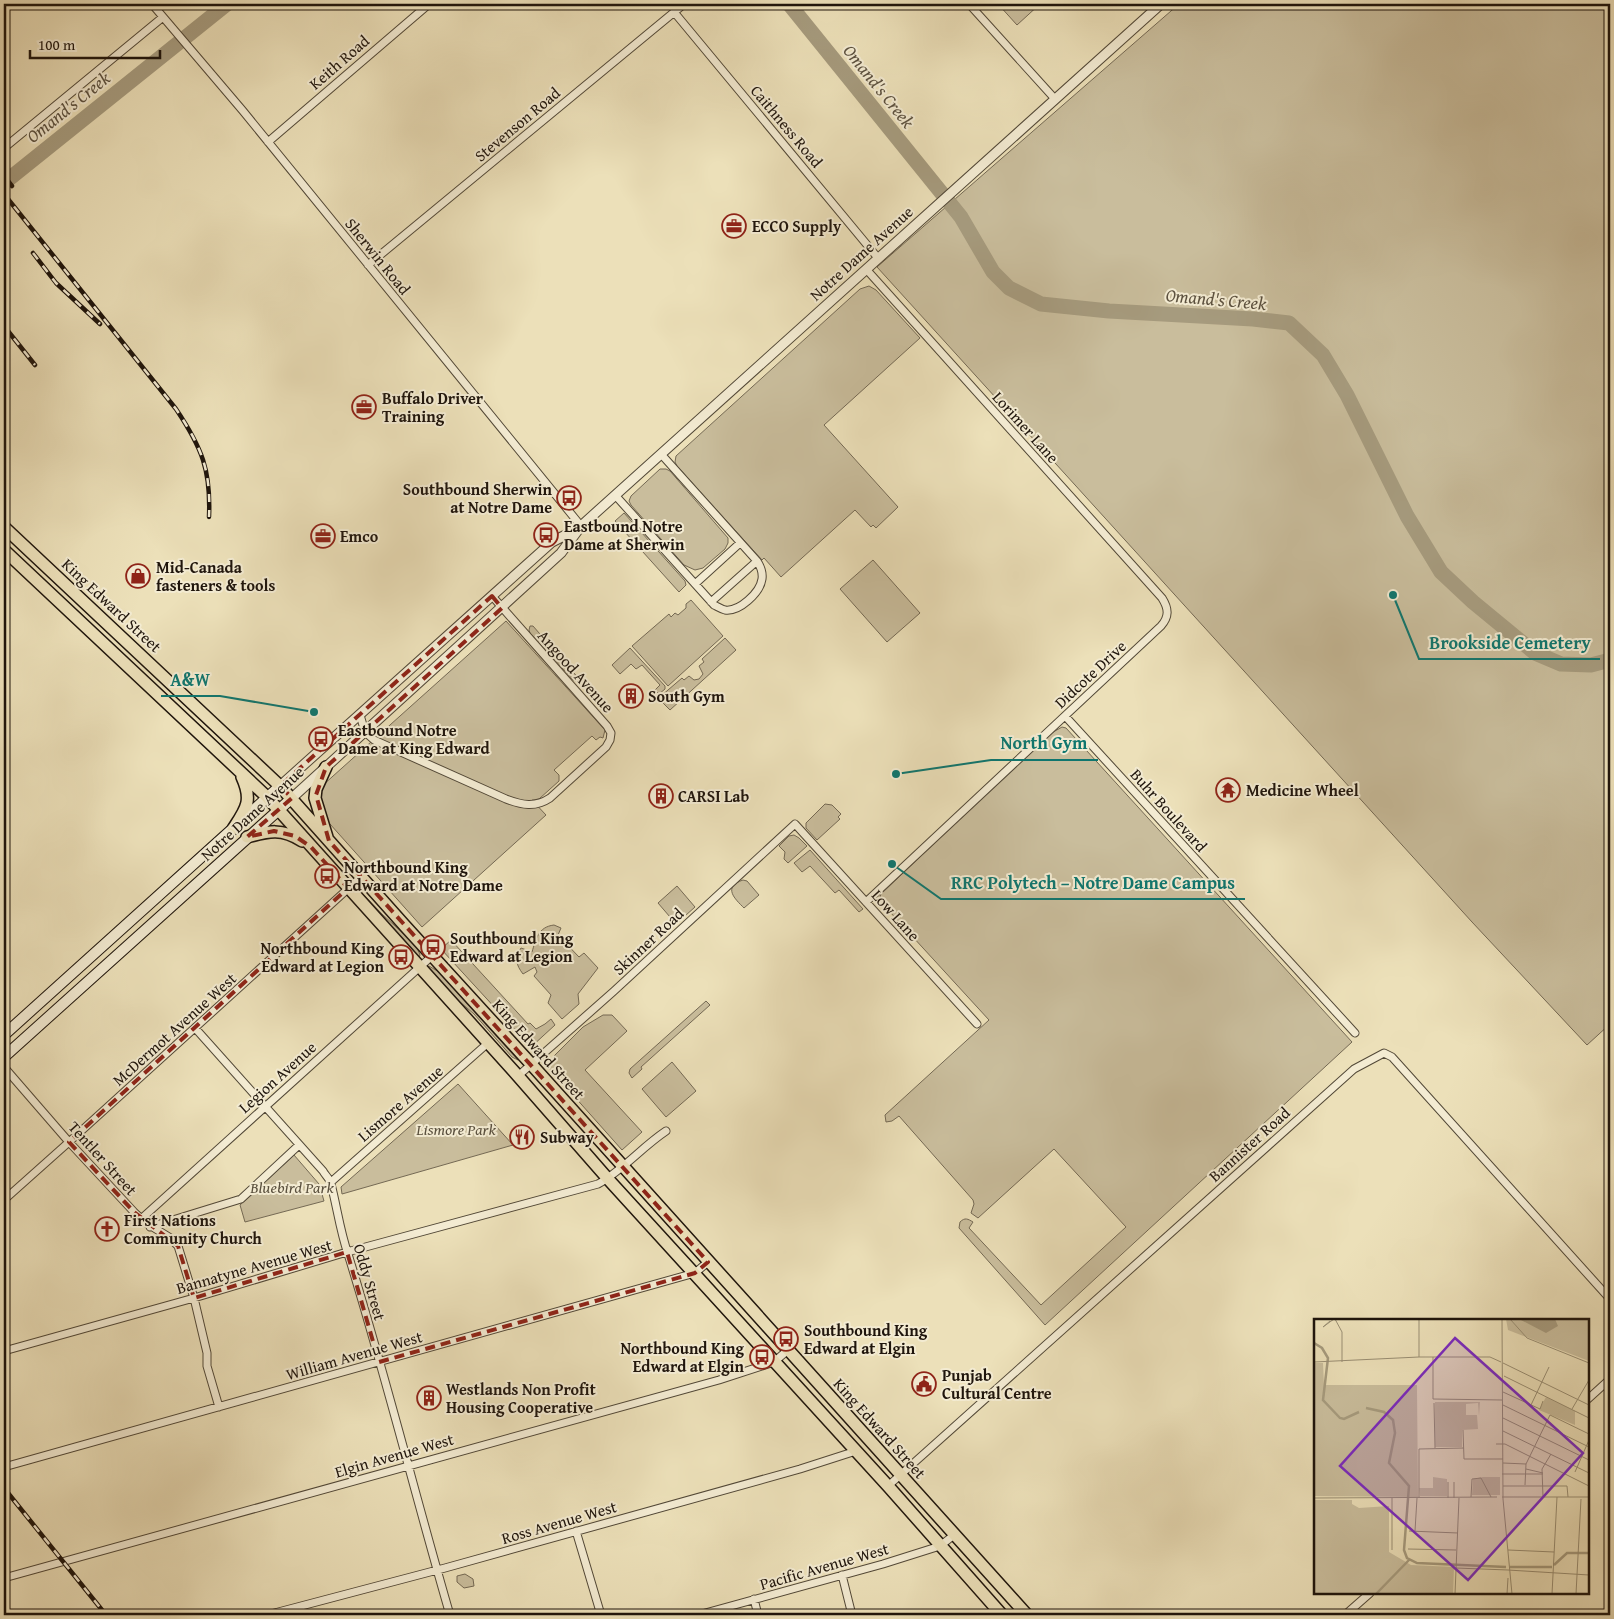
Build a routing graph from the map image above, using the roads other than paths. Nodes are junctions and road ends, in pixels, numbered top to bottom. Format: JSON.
{"nodes":[{"id":1,"x":152,"y":4,"type":"edge"},
{"id":2,"x":429,"y":4,"type":"edge"},
{"id":3,"x":684,"y":4,"type":"edge"},
{"id":4,"x":969,"y":4,"type":"edge"},
{"id":5,"x":1161,"y":4,"type":"edge"},
{"id":6,"x":674,"y":12,"type":"junction"},
{"id":7,"x":163,"y":17,"type":"junction"},
{"id":8,"x":1055,"y":99,"type":"junction"},
{"id":9,"x":268,"y":142,"type":"junction"},
{"id":10,"x":4,"y":148,"type":"edge"},
{"id":11,"x":878,"y":258,"type":"junction"},
{"id":12,"x":368,"y":265,"type":"junction"},
{"id":13,"x":866,"y":269,"type":"junction"},
{"id":14,"x":661,"y":454,"type":"junction"},
{"id":15,"x":615,"y":495,"type":"junction"},
{"id":16,"x":581,"y":526,"type":"junction"},
{"id":17,"x":5,"y":530,"type":"edge"},
{"id":18,"x":740,"y":543,"type":"junction"},
{"id":19,"x":4,"y":550,"type":"edge"},
{"id":20,"x":757,"y":561,"type":"junction"},
{"id":21,"x":695,"y":584,"type":"junction"},
{"id":22,"x":492,"y":596,"type":"junction"},
{"id":23,"x":710,"y":602,"type":"junction"},
{"id":24,"x":1166,"y":604,"type":"joint"},
{"id":25,"x":502,"y":608,"type":"junction"},
{"id":26,"x":456,"y":628,"type":"junction"},
{"id":27,"x":466,"y":640,"type":"junction"},
{"id":28,"x":360,"y":715,"type":"junction"},
{"id":29,"x":1065,"y":716,"type":"junction"},
{"id":30,"x":365,"y":732,"type":"junction"},
{"id":31,"x":326,"y":767,"type":"junction"},
{"id":32,"x":241,"y":773,"type":"junction"},
{"id":33,"x":280,"y":786,"type":"junction"},
{"id":34,"x":267,"y":797,"type":"junction"},
{"id":35,"x":292,"y":798,"type":"junction"},
{"id":36,"x":279,"y":810,"type":"junction"},
{"id":37,"x":795,"y":824,"type":"joint"},
{"id":38,"x":233,"y":829,"type":"junction"},
{"id":39,"x":247,"y":837,"type":"junction"},
{"id":40,"x":329,"y":841,"type":"junction"},
{"id":41,"x":311,"y":847,"type":"junction"},
{"id":42,"x":361,"y":877,"type":"junction"},
{"id":43,"x":349,"y":889,"type":"junction"},
{"id":44,"x":866,"y":902,"type":"junction"},
{"id":45,"x":432,"y":956,"type":"junction"},
{"id":46,"x":419,"y":968,"type":"junction"},
{"id":47,"x":977,"y":1024,"type":"dead end"},
{"id":48,"x":195,"y":1028,"type":"junction"},
{"id":49,"x":1355,"y":1033,"type":"dead end"},
{"id":50,"x":4,"y":1035,"type":"edge"},
{"id":51,"x":488,"y":1043,"type":"junction"},
{"id":52,"x":4,"y":1057,"type":"edge"},
{"id":53,"x":532,"y":1064,"type":"junction"},
{"id":54,"x":4,"y":1067,"type":"edge"},
{"id":55,"x":518,"y":1076,"type":"junction"},
{"id":56,"x":264,"y":1107,"type":"junction"},
{"id":57,"x":666,"y":1131,"type":"dead end"},
{"id":58,"x":70,"y":1142,"type":"junction"},
{"id":59,"x":299,"y":1145,"type":"junction"},
{"id":60,"x":623,"y":1166,"type":"junction"},
{"id":61,"x":608,"y":1179,"type":"junction"},
{"id":62,"x":331,"y":1182,"type":"junction"},
{"id":63,"x":4,"y":1200,"type":"edge"},
{"id":64,"x":141,"y":1219,"type":"junction"},
{"id":65,"x":150,"y":1227,"type":"junction"},
{"id":66,"x":347,"y":1252,"type":"junction"},
{"id":67,"x":708,"y":1262,"type":"junction"},
{"id":68,"x":695,"y":1273,"type":"junction"},
{"id":69,"x":194,"y":1298,"type":"junction"},
{"id":70,"x":1610,"y":1299,"type":"edge"},
{"id":71,"x":788,"y":1350,"type":"junction"},
{"id":72,"x":4,"y":1351,"type":"edge"},
{"id":73,"x":379,"y":1362,"type":"junction"},
{"id":74,"x":774,"y":1362,"type":"junction"},
{"id":75,"x":1610,"y":1379,"type":"edge"},
{"id":76,"x":1589,"y":1398,"type":"edge"},
{"id":77,"x":219,"y":1407,"type":"junction"},
{"id":78,"x":856,"y":1451,"type":"junction"},
{"id":79,"x":408,"y":1465,"type":"junction"},
{"id":80,"x":4,"y":1467,"type":"edge"},
{"id":81,"x":900,"y":1476,"type":"junction"},
{"id":82,"x":888,"y":1486,"type":"junction"},
{"id":83,"x":576,"y":1531,"type":"junction"},
{"id":84,"x":954,"y":1535,"type":"junction"},
{"id":85,"x":940,"y":1546,"type":"junction"},
{"id":86,"x":436,"y":1570,"type":"junction"},
{"id":87,"x":842,"y":1575,"type":"junction"},
{"id":88,"x":4,"y":1578,"type":"edge"},
{"id":89,"x":1369,"y":1594,"type":"edge"},
{"id":90,"x":754,"y":1599,"type":"junction"},
{"id":91,"x":267,"y":1615,"type":"edge"},
{"id":92,"x":450,"y":1615,"type":"edge"},
{"id":93,"x":601,"y":1615,"type":"edge"},
{"id":94,"x":698,"y":1615,"type":"edge"},
{"id":95,"x":758,"y":1615,"type":"edge"},
{"id":96,"x":852,"y":1615,"type":"edge"},
{"id":97,"x":1002,"y":1615,"type":"edge"},
{"id":98,"x":1027,"y":1615,"type":"edge"},
{"id":99,"x":1345,"y":1615,"type":"edge"}],
"edges":[{"from":1,"to":7,"type":"street","name":"Sherwin Road"},
{"from":2,"to":9,"type":"street","name":"Keith Road"},
{"from":3,"to":6,"type":"street","name":"Stevenson Road"},
{"from":4,"to":8,"type":"street"},
{"from":5,"to":8,"type":"street","name":"Notre Dame Avenue"},
{"from":6,"to":11,"type":"street","name":"Caithness Road"},
{"from":6,"to":12,"type":"street","name":"Stevenson Road"},
{"from":7,"to":9,"type":"street","name":"Sherwin Road"},
{"from":7,"to":10,"type":"street"},
{"from":8,"to":11,"type":"street","name":"Notre Dame Avenue"},
{"from":9,"to":12,"type":"street","name":"Sherwin Road"},
{"from":11,"to":13,"type":"street","name":"Notre Dame Avenue"},
{"from":12,"to":16,"type":"street","name":"Sherwin Road"},
{"from":13,"to":14,"type":"street","name":"Notre Dame Avenue"},
{"from":13,"to":24,"type":"street","name":"Lorimer Lane"},
{"from":14,"to":15,"type":"street","name":"Notre Dame Avenue"},
{"from":14,"to":18,"type":"street"},
{"from":15,"to":16,"type":"street","name":"Notre Dame Avenue"},
{"from":15,"to":21,"type":"street"},
{"from":16,"to":22,"type":"street","name":"Notre Dame Avenue"},
{"from":16,"to":25,"type":"street","name":"Notre Dame Avenue"},
{"from":17,"to":33,"type":"main road","name":"King Edward Street"},
{"from":18,"to":20,"type":"street"},
{"from":18,"to":21,"type":"street"},
{"from":19,"to":32,"type":"main road","name":"King Edward Street"},
{"from":20,"to":23,"type":"street"},
{"from":20,"to":23,"type":"street"},
{"from":21,"to":23,"type":"street"},
{"from":22,"to":25,"type":"street","name":"Angood Avenue"},
{"from":22,"to":26,"type":"street","name":"Notre Dame Avenue"},
{"from":24,"to":29,"type":"street","name":"Didcote Drive"},
{"from":25,"to":27,"type":"street","name":"Notre Dame Avenue"},
{"from":25,"to":30,"type":"street","name":"Angood Avenue"},
{"from":26,"to":27,"type":"street"},
{"from":26,"to":28,"type":"street","name":"Notre Dame Avenue"},
{"from":27,"to":30,"type":"street","name":"Notre Dame Avenue"},
{"from":28,"to":30,"type":"street"},
{"from":28,"to":33,"type":"street","name":"Notre Dame Avenue"},
{"from":29,"to":44,"type":"street","name":"Didcote Drive"},
{"from":29,"to":49,"type":"street","name":"Buhr Boulevard"},
{"from":30,"to":31,"type":"street","name":"Notre Dame Avenue"},
{"from":31,"to":35,"type":"street","name":"Notre Dame Avenue"},
{"from":31,"to":40,"type":"main road"},
{"from":32,"to":34,"type":"main road","name":"King Edward Street"},
{"from":32,"to":38,"type":"main road"},
{"from":33,"to":34,"type":"main road","name":"Notre Dame Avenue"},
{"from":33,"to":35,"type":"main road","name":"King Edward Street"},
{"from":34,"to":36,"type":"main road","name":"King Edward Street"},
{"from":34,"to":38,"type":"main road","name":"Notre Dame Avenue"},
{"from":35,"to":36,"type":"main road","name":"Notre Dame Avenue"},
{"from":35,"to":40,"type":"main road","name":"King Edward Street"},
{"from":36,"to":39,"type":"main road","name":"Notre Dame Avenue"},
{"from":36,"to":41,"type":"main road","name":"King Edward Street"},
{"from":37,"to":44,"type":"street","name":"Low Lane"},
{"from":37,"to":53,"type":"street","name":"Skinner Road"},
{"from":38,"to":50,"type":"main road","name":"Notre Dame Avenue"},
{"from":39,"to":41,"type":"main road"},
{"from":39,"to":52,"type":"main road","name":"Notre Dame Avenue"},
{"from":40,"to":42,"type":"main road","name":"King Edward Street"},
{"from":41,"to":43,"type":"main road","name":"King Edward Street"},
{"from":42,"to":43,"type":"street","name":"McDermot Avenue West"},
{"from":42,"to":45,"type":"main road","name":"King Edward Street"},
{"from":43,"to":46,"type":"main road","name":"King Edward Street"},
{"from":43,"to":48,"type":"street","name":"McDermot Avenue West"},
{"from":44,"to":47,"type":"street","name":"Low Lane"},
{"from":45,"to":46,"type":"street","name":"Legion Avenue"},
{"from":45,"to":53,"type":"main road","name":"King Edward Street"},
{"from":46,"to":51,"type":"main road","name":"King Edward Street"},
{"from":46,"to":56,"type":"street","name":"Legion Avenue"},
{"from":48,"to":56,"type":"street"},
{"from":48,"to":58,"type":"street","name":"McDermot Avenue West"},
{"from":51,"to":55,"type":"main road","name":"King Edward Street"},
{"from":51,"to":62,"type":"street","name":"Lismore Avenue"},
{"from":53,"to":55,"type":"street","name":"Skinner Road"},
{"from":53,"to":60,"type":"main road","name":"King Edward Street"},
{"from":54,"to":58,"type":"street","name":"Tentler Street"},
{"from":55,"to":61,"type":"main road","name":"King Edward Street"},
{"from":56,"to":59,"type":"street"},
{"from":56,"to":64,"type":"street","name":"Legion Avenue"},
{"from":57,"to":60,"type":"street","name":"Bannatyne Avenue West"},
{"from":58,"to":63,"type":"street","name":"McDermot Avenue West"},
{"from":58,"to":64,"type":"street","name":"Tentler Street"},
{"from":59,"to":62,"type":"street"},
{"from":59,"to":65,"type":"street"},
{"from":60,"to":61,"type":"street","name":"Bannatyne Avenue West"},
{"from":60,"to":67,"type":"main road","name":"King Edward Street"},
{"from":61,"to":66,"type":"street","name":"Bannatyne Avenue West"},
{"from":61,"to":68,"type":"main road","name":"King Edward Street"},
{"from":62,"to":66,"type":"street","name":"Oddy Street"},
{"from":64,"to":65,"type":"street","name":"Tentler Street"},
{"from":65,"to":69,"type":"street","name":"Tentler Street"},
{"from":66,"to":69,"type":"street","name":"Bannatyne Avenue West"},
{"from":66,"to":73,"type":"street","name":"Oddy Street"},
{"from":67,"to":68,"type":"street","name":"William Avenue West"},
{"from":67,"to":71,"type":"main road","name":"King Edward Street"},
{"from":68,"to":73,"type":"street","name":"William Avenue West"},
{"from":68,"to":74,"type":"main road","name":"King Edward Street"},
{"from":69,"to":72,"type":"street","name":"Bannatyne Avenue West"},
{"from":69,"to":77,"type":"street","name":"Tentler Street"},
{"from":70,"to":81,"type":"street","name":"Bannister Road"},
{"from":71,"to":74,"type":"street","name":"Elgin Avenue West"},
{"from":71,"to":81,"type":"main road","name":"King Edward Street"},
{"from":73,"to":77,"type":"street","name":"William Avenue West"},
{"from":73,"to":79,"type":"street","name":"Oddy Street"},
{"from":74,"to":78,"type":"main road","name":"King Edward Street"},
{"from":74,"to":79,"type":"street","name":"Elgin Avenue West"},
{"from":75,"to":76,"type":"street"},
{"from":77,"to":80,"type":"street","name":"William Avenue West"},
{"from":78,"to":82,"type":"main road","name":"King Edward Street"},
{"from":78,"to":83,"type":"street","name":"Ross Avenue West"},
{"from":79,"to":86,"type":"street","name":"Oddy Street"},
{"from":79,"to":88,"type":"street","name":"Elgin Avenue West"},
{"from":81,"to":82,"type":"street","name":"Bannister Road"},
{"from":81,"to":84,"type":"main road","name":"King Edward Street"},
{"from":82,"to":85,"type":"main road","name":"King Edward Street"},
{"from":83,"to":86,"type":"street","name":"Ross Avenue West"},
{"from":83,"to":93,"type":"street"},
{"from":84,"to":85,"type":"street","name":"Pacific Avenue West"},
{"from":84,"to":98,"type":"main road","name":"King Edward Street"},
{"from":85,"to":87,"type":"street","name":"Pacific Avenue West"},
{"from":85,"to":97,"type":"main road","name":"King Edward Street"},
{"from":86,"to":91,"type":"street","name":"Ross Avenue West"},
{"from":86,"to":92,"type":"street","name":"Oddy Street"},
{"from":87,"to":90,"type":"street","name":"Pacific Avenue West"},
{"from":87,"to":96,"type":"street"},
{"from":89,"to":99,"type":"street"},
{"from":90,"to":94,"type":"street","name":"Pacific Avenue West"},
{"from":90,"to":95,"type":"street"}]}
